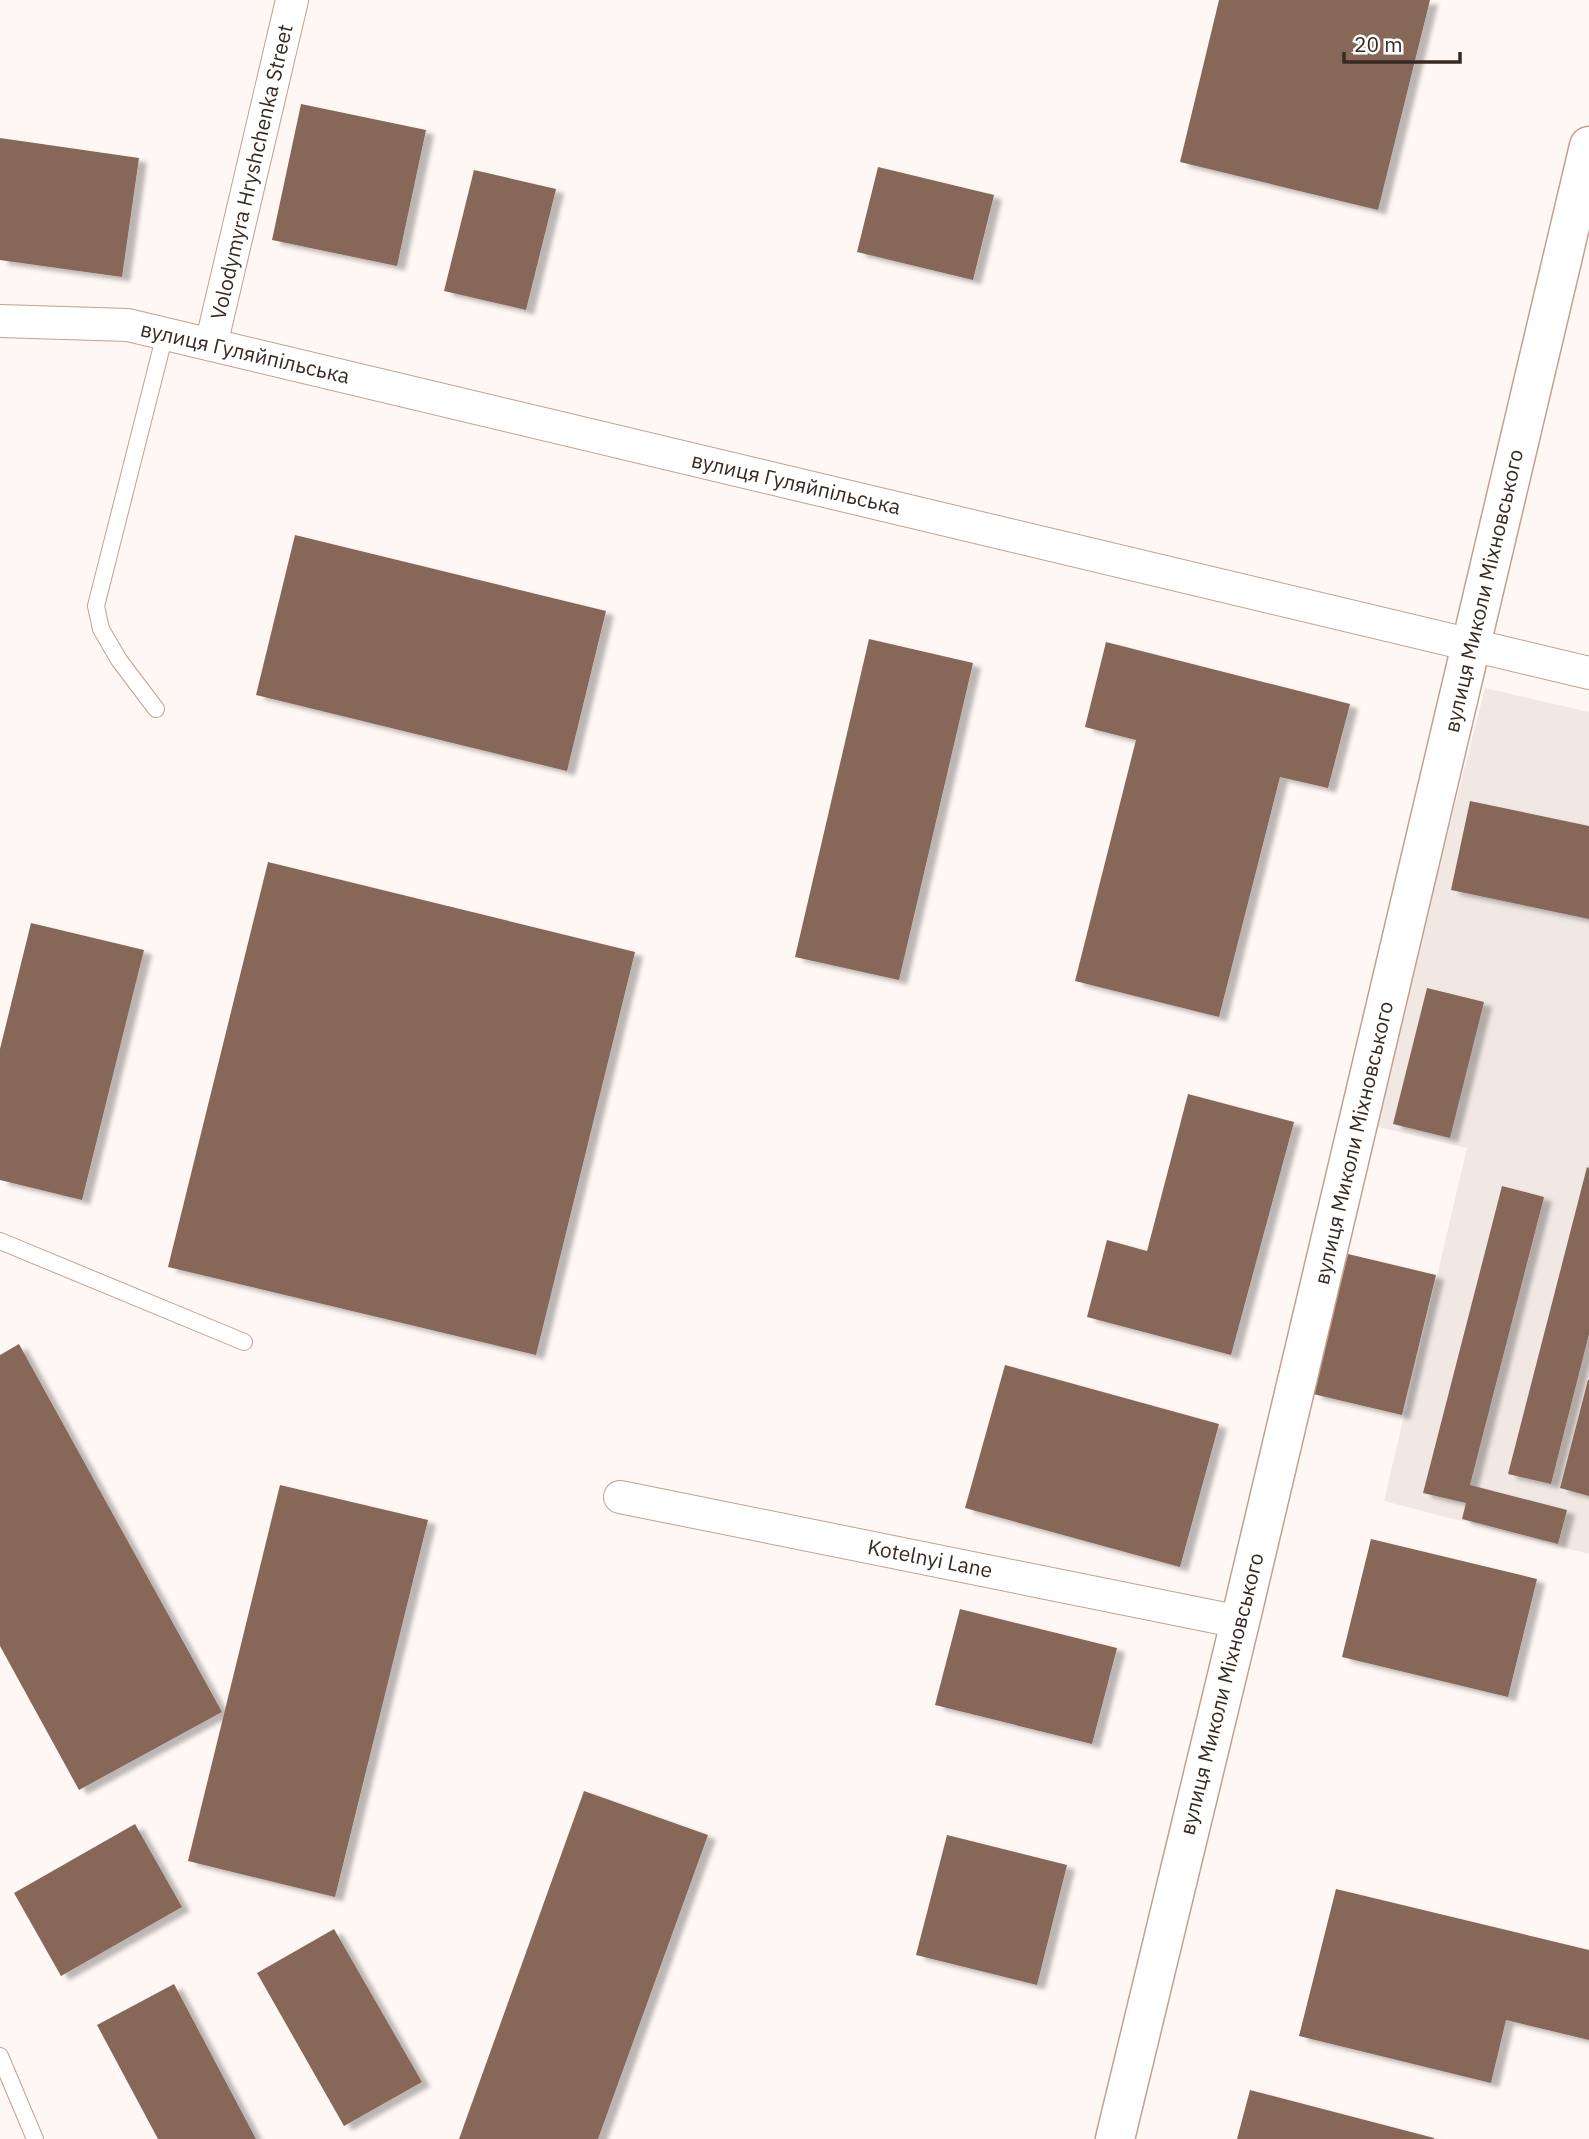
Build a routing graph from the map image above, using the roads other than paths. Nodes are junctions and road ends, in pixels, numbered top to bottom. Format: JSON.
{"nodes":[{"id":1,"x":292,"y":0,"type":"edge"},
{"id":2,"x":1589,"y":146,"type":"edge"},
{"id":3,"x":0,"y":321,"type":"edge"},
{"id":4,"x":165,"y":334,"type":"junction"},
{"id":5,"x":211,"y":345,"type":"junction"},
{"id":6,"x":1471,"y":645,"type":"junction"},
{"id":7,"x":1589,"y":673,"type":"edge"},
{"id":8,"x":156,"y":709,"type":"dead end"},
{"id":9,"x":0,"y":1241,"type":"edge"},
{"id":10,"x":244,"y":1342,"type":"dead end"},
{"id":11,"x":620,"y":1497,"type":"dead end"},
{"id":12,"x":1240,"y":1622,"type":"junction"},
{"id":13,"x":0,"y":2056,"type":"edge"},
{"id":14,"x":35,"y":2139,"type":"edge"},
{"id":15,"x":1115,"y":2139,"type":"edge"}],
"edges":[{"from":1,"to":5,"type":"street","name":"Volodymyra Hryshchenka Street"},
{"from":2,"to":6,"type":"street","name":"вулиця Миколи Міхновського"},
{"from":3,"to":4,"type":"street","name":"вулиця Гуляйпільська"},
{"from":4,"to":5,"type":"street","name":"вулиця Гуляйпільська"},
{"from":4,"to":8,"type":"lane"},
{"from":5,"to":6,"type":"street","name":"вулиця Гуляйпільська"},
{"from":6,"to":7,"type":"street","name":"вулиця Гуляйпільська"},
{"from":6,"to":12,"type":"street","name":"вулиця Миколи Міхновського"},
{"from":9,"to":10,"type":"lane"},
{"from":11,"to":12,"type":"street","name":"Kotelnyi Lane"},
{"from":12,"to":15,"type":"street","name":"вулиця Миколи Міхновського"},
{"from":13,"to":14,"type":"lane"}]}
